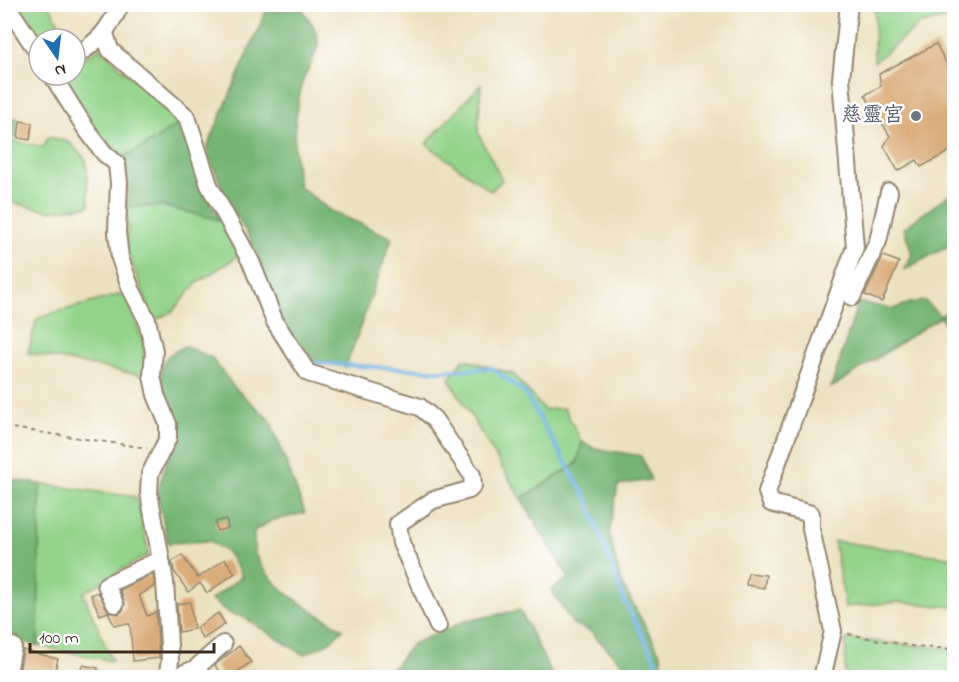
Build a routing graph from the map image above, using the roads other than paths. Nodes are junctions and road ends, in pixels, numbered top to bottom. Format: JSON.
{"nodes":[{"id":1,"x":6,"y":4,"type":"edge"},
{"id":2,"x":121,"y":4,"type":"edge"},
{"id":3,"x":849,"y":4,"type":"edge"},
{"id":4,"x":105,"y":33,"type":"junction"},
{"id":5,"x":27,"y":36,"type":"edge"},
{"id":6,"x":87,"y":48,"type":"edge"},
{"id":7,"x":60,"y":87,"type":"edge"},
{"id":8,"x":889,"y":192,"type":"dead end"},
{"id":9,"x":852,"y":297,"type":"dead end"},
{"id":10,"x":160,"y":559,"type":"junction"},
{"id":11,"x":115,"y":604,"type":"dead end"},
{"id":12,"x":438,"y":626,"type":"dead end"},
{"id":13,"x":223,"y":644,"type":"dead end"},
{"id":14,"x":13,"y":646,"type":"dead end"},
{"id":15,"x":7,"y":678,"type":"edge"},
{"id":16,"x":167,"y":678,"type":"edge"},
{"id":17,"x":171,"y":678,"type":"edge"},
{"id":18,"x":822,"y":678,"type":"edge"}],
"edges":[{"from":1,"to":5,"type":"street"},
{"from":2,"to":4,"type":"street"},
{"from":3,"to":18,"type":"street"},
{"from":4,"to":6,"type":"street"},
{"from":4,"to":12,"type":"street"},
{"from":7,"to":10,"type":"street"},
{"from":8,"to":9,"type":"street"},
{"from":10,"to":11,"type":"street"},
{"from":10,"to":16,"type":"street"},
{"from":13,"to":17,"type":"street"},
{"from":14,"to":15,"type":"street"}]}
